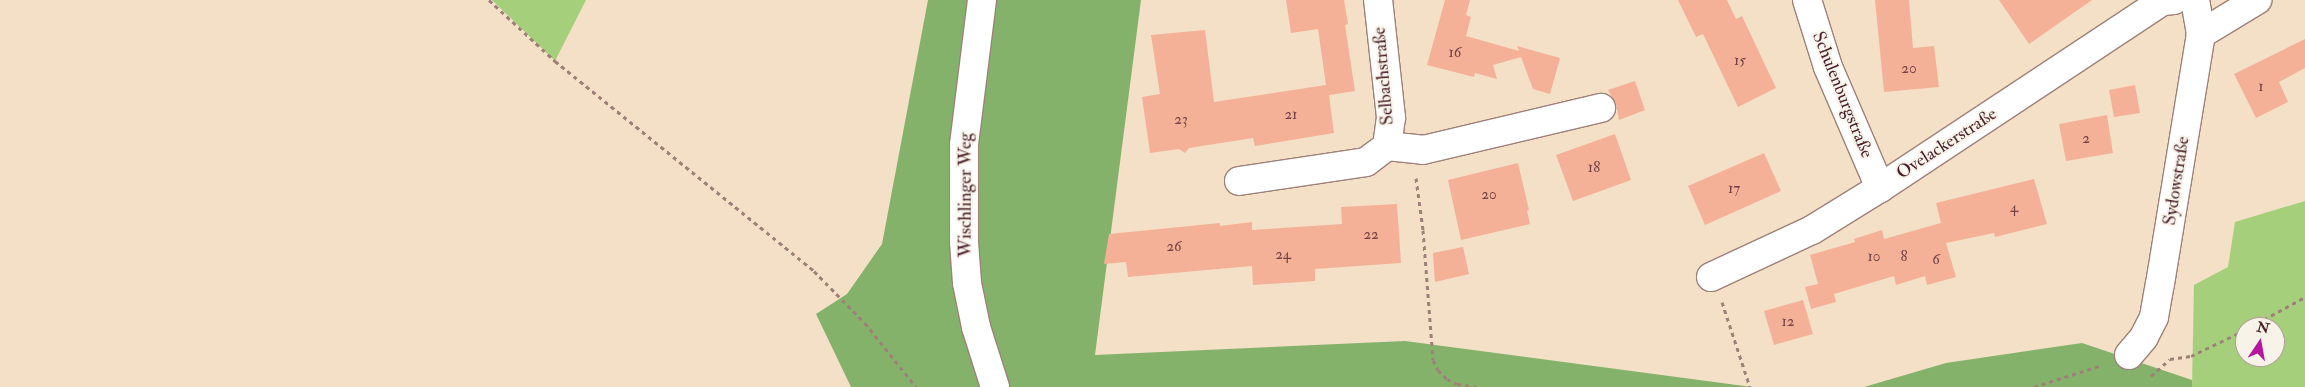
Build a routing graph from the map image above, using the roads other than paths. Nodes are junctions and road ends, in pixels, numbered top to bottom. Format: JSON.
{"nodes":[{"id":1,"x":982,"y":0,"type":"edge"},
{"id":2,"x":1378,"y":0,"type":"edge"},
{"id":3,"x":1807,"y":0,"type":"edge"},
{"id":4,"x":2174,"y":0,"type":"edge"},
{"id":5,"x":2195,"y":0,"type":"edge"},
{"id":6,"x":2257,"y":0,"type":"edge"},
{"id":7,"x":2201,"y":34,"type":"junction"},
{"id":8,"x":1600,"y":108,"type":"dead end"},
{"id":9,"x":1387,"y":146,"type":"junction"},
{"id":10,"x":1239,"y":181,"type":"dead end"},
{"id":11,"x":1880,"y":188,"type":"junction"},
{"id":12,"x":1711,"y":277,"type":"road end"},
{"id":13,"x":2129,"y":355,"type":"road end"},
{"id":14,"x":995,"y":387,"type":"edge"}],
"edges":[{"from":1,"to":14,"type":"street","name":"Wischlinger Weg"},
{"from":2,"to":9,"type":"street","name":"Selbachstraße"},
{"from":3,"to":11,"type":"street","name":"Schulenburgstraße"},
{"from":4,"to":11,"type":"street","name":"Ovelackerstraße"},
{"from":5,"to":7,"type":"street","name":"Sydowstraße"},
{"from":6,"to":7,"type":"street"},
{"from":7,"to":13,"type":"street","name":"Sydowstraße"},
{"from":8,"to":9,"type":"street"},
{"from":9,"to":10,"type":"street","name":"Selbachstraße"},
{"from":11,"to":12,"type":"street","name":"Ovelackerstraße"}]}
